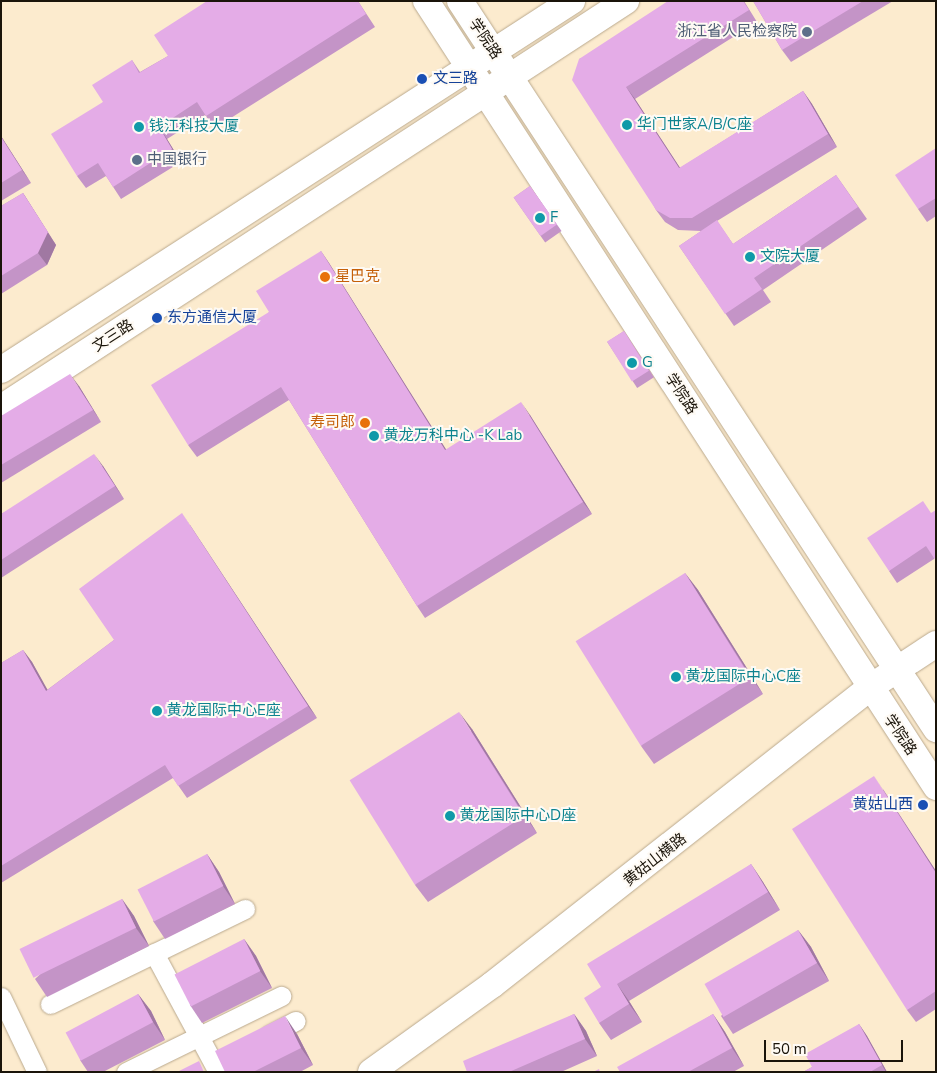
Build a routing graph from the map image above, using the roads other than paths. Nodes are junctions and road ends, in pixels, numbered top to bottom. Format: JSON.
{"nodes":[{"id":1,"x":426,"y":1,"type":"edge"},
{"id":2,"x":460,"y":1,"type":"edge"},
{"id":3,"x":572,"y":1,"type":"edge"},
{"id":4,"x":626,"y":1,"type":"edge"},
{"id":5,"x":493,"y":52,"type":"junction"},
{"id":6,"x":469,"y":65,"type":"junction"},
{"id":7,"x":510,"y":75,"type":"junction"},
{"id":8,"x":488,"y":94,"type":"junction"},
{"id":9,"x":1,"y":370,"type":"edge"},
{"id":10,"x":1,"y":408,"type":"edge"},
{"id":11,"x":936,"y":644,"type":"edge"},
{"id":12,"x":896,"y":669,"type":"junction"},
{"id":13,"x":869,"y":688,"type":"junction"},
{"id":14,"x":936,"y":729,"type":"edge"},
{"id":15,"x":936,"y":788,"type":"edge"},
{"id":16,"x":245,"y":909,"type":"dead end"},
{"id":17,"x":154,"y":953,"type":"junction"},
{"id":18,"x":280,"y":996,"type":"dead end"},
{"id":19,"x":1,"y":997,"type":"edge"},
{"id":20,"x":50,"y":1004,"type":"dead end"},
{"id":21,"x":295,"y":1021,"type":"dead end"},
{"id":22,"x":196,"y":1036,"type":"junction"},
{"id":23,"x":254,"y":1042,"type":"edge"},
{"id":24,"x":221,"y":1063,"type":"edge"},
{"id":25,"x":37,"y":1072,"type":"edge"},
{"id":26,"x":126,"y":1072,"type":"edge"},
{"id":27,"x":197,"y":1072,"type":"edge"},
{"id":28,"x":371,"y":1072,"type":"edge"}],
"edges":[{"from":1,"to":6,"type":"main road","name":"学院路"},
{"from":2,"to":5,"type":"main road","name":"学院路"},
{"from":3,"to":5,"type":"main road"},
{"from":4,"to":7,"type":"main road","name":"文三路"},
{"from":5,"to":6,"type":"main road"},
{"from":5,"to":7,"type":"main road","name":"学院路"},
{"from":6,"to":8,"type":"main road","name":"学院路"},
{"from":6,"to":9,"type":"main road"},
{"from":7,"to":8,"type":"main road","name":"文三路"},
{"from":7,"to":12,"type":"main road","name":"学院路"},
{"from":8,"to":10,"type":"main road","name":"文三路"},
{"from":8,"to":13,"type":"main road","name":"学院路"},
{"from":11,"to":12,"type":"main road","name":"黄姑山横路"},
{"from":12,"to":13,"type":"main road","name":"黄姑山横路"},
{"from":12,"to":14,"type":"main road","name":"学院路"},
{"from":13,"to":15,"type":"main road","name":"学院路"},
{"from":13,"to":28,"type":"main road","name":"黄姑山横路"},
{"from":16,"to":17,"type":"street"},
{"from":17,"to":20,"type":"street"},
{"from":17,"to":22,"type":"street"},
{"from":18,"to":22,"type":"street"},
{"from":19,"to":25,"type":"street"},
{"from":21,"to":23,"type":"street"},
{"from":22,"to":24,"type":"street"},
{"from":22,"to":26,"type":"street"},
{"from":24,"to":27,"type":"street"}]}
